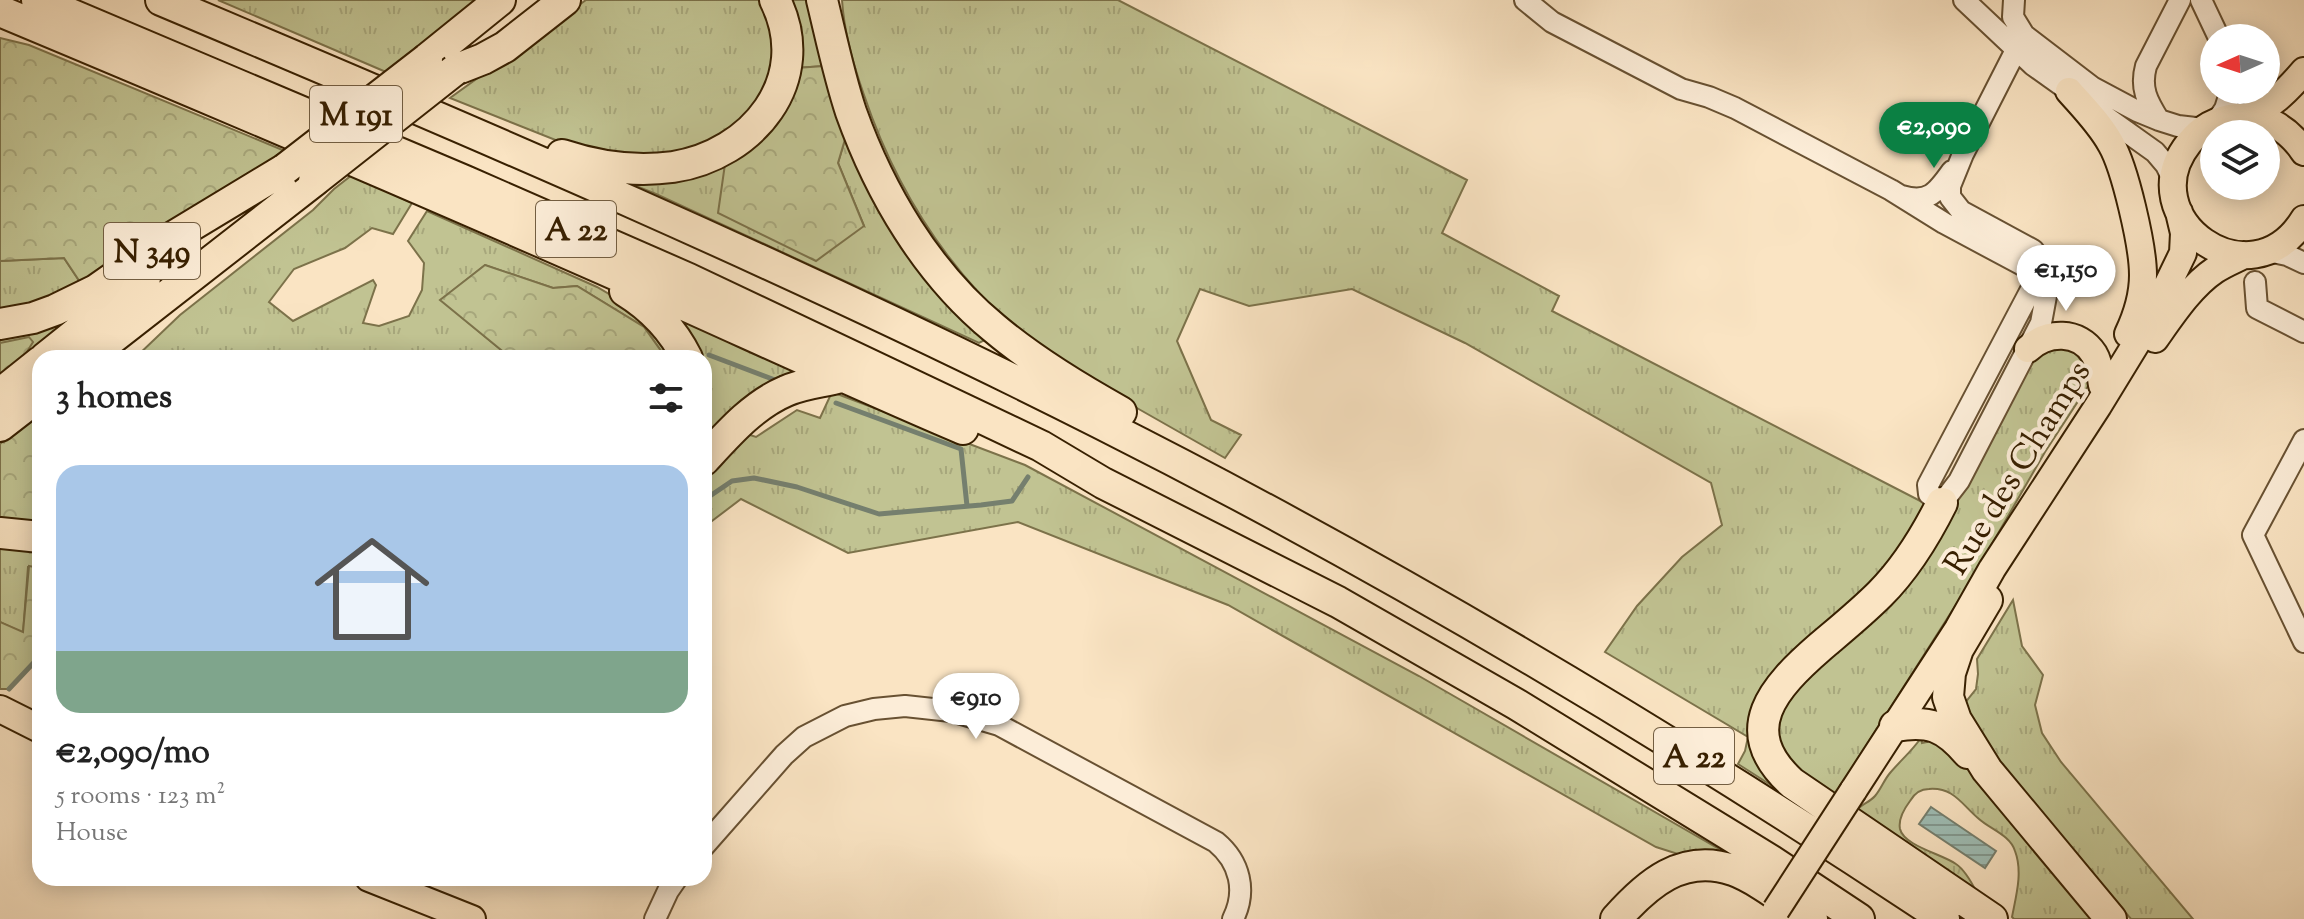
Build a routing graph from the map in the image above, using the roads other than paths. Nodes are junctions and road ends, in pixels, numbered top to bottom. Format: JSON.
{"nodes":[{"id":1,"x":37,"y":0,"type":"edge"},
{"id":2,"x":161,"y":0,"type":"edge"},
{"id":3,"x":500,"y":0,"type":"edge"},
{"id":4,"x":544,"y":0,"type":"edge"},
{"id":5,"x":565,"y":0,"type":"edge"},
{"id":6,"x":775,"y":0,"type":"edge"},
{"id":7,"x":822,"y":0,"type":"edge"},
{"id":8,"x":831,"y":0,"type":"edge"},
{"id":9,"x":1525,"y":0,"type":"edge"},
{"id":10,"x":1964,"y":0,"type":"edge"},
{"id":11,"x":1971,"y":0,"type":"edge"},
{"id":12,"x":2003,"y":0,"type":"edge"},
{"id":13,"x":2014,"y":0,"type":"edge"},
{"id":14,"x":2180,"y":0,"type":"edge"},
{"id":15,"x":2201,"y":0,"type":"edge"},
{"id":16,"x":0,"y":11,"type":"edge"},
{"id":17,"x":2212,"y":24,"type":"edge"},
{"id":18,"x":0,"y":29,"type":"edge"},
{"id":19,"x":2016,"y":50,"type":"junction"},
{"id":20,"x":837,"y":59,"type":"junction"},
{"id":21,"x":455,"y":70,"type":"junction"},
{"id":22,"x":2304,"y":71,"type":"edge"},
{"id":23,"x":2069,"y":91,"type":"junction"},
{"id":24,"x":242,"y":114,"type":"junction"},
{"id":25,"x":2246,"y":117,"type":"junction"},
{"id":26,"x":2304,"y":117,"type":"edge"},
{"id":27,"x":2159,"y":120,"type":"junction"},
{"id":28,"x":2225,"y":120,"type":"edge"},
{"id":29,"x":455,"y":125,"type":"junction"},
{"id":30,"x":2200,"y":126,"type":"edge"},
{"id":31,"x":2200,"y":134,"type":"edge"},
{"id":32,"x":2304,"y":152,"type":"edge"},
{"id":33,"x":1963,"y":154,"type":"junction"},
{"id":34,"x":285,"y":169,"type":"junction"},
{"id":35,"x":314,"y":181,"type":"junction"},
{"id":36,"x":2174,"y":182,"type":"junction"},
{"id":37,"x":1902,"y":196,"type":"junction"},
{"id":38,"x":2179,"y":212,"type":"junction"},
{"id":39,"x":2304,"y":219,"type":"edge"},
{"id":40,"x":496,"y":222,"type":"junction"},
{"id":41,"x":2256,"y":253,"type":"junction"},
{"id":42,"x":2304,"y":263,"type":"edge"},
{"id":43,"x":2037,"y":275,"type":"junction"},
{"id":44,"x":2255,"y":282,"type":"dead end"},
{"id":45,"x":0,"y":324,"type":"edge"},
{"id":46,"x":2304,"y":332,"type":"edge"},
{"id":47,"x":2028,"y":349,"type":"junction"},
{"id":48,"x":55,"y":350,"type":"edge"},
{"id":49,"x":97,"y":350,"type":"edge"},
{"id":50,"x":127,"y":350,"type":"edge"},
{"id":51,"x":682,"y":350,"type":"edge"},
{"id":52,"x":32,"y":368,"type":"edge"},
{"id":53,"x":841,"y":377,"type":"junction"},
{"id":54,"x":2102,"y":385,"type":"junction"},
{"id":55,"x":0,"y":394,"type":"edge"},
{"id":56,"x":32,"y":401,"type":"edge"},
{"id":57,"x":0,"y":426,"type":"edge"},
{"id":58,"x":2081,"y":431,"type":"junction"},
{"id":59,"x":2304,"y":440,"type":"edge"},
{"id":60,"x":712,"y":452,"type":"edge"},
{"id":61,"x":1103,"y":483,"type":"junction"},
{"id":62,"x":1942,"y":503,"type":"junction"},
{"id":63,"x":0,"y":533,"type":"edge"},
{"id":64,"x":32,"y":536,"type":"edge"},
{"id":65,"x":1332,"y":545,"type":"junction"},
{"id":66,"x":1987,"y":600,"type":"junction"},
{"id":67,"x":1958,"y":629,"type":"junction"},
{"id":68,"x":2304,"y":642,"type":"edge"},
{"id":69,"x":0,"y":709,"type":"edge"},
{"id":70,"x":32,"y":725,"type":"edge"},
{"id":71,"x":1895,"y":726,"type":"junction"},
{"id":72,"x":1987,"y":770,"type":"junction"},
{"id":73,"x":712,"y":837,"type":"edge"},
{"id":74,"x":369,"y":886,"type":"edge"},
{"id":75,"x":389,"y":886,"type":"edge"},
{"id":76,"x":671,"y":886,"type":"edge"},
{"id":77,"x":1773,"y":914,"type":"edge"},
{"id":78,"x":438,"y":919,"type":"edge"},
{"id":79,"x":472,"y":919,"type":"edge"},
{"id":80,"x":655,"y":919,"type":"edge"},
{"id":81,"x":1233,"y":919,"type":"edge"},
{"id":82,"x":1616,"y":919,"type":"edge"},
{"id":83,"x":1812,"y":919,"type":"edge"},
{"id":84,"x":1859,"y":919,"type":"edge"},
{"id":85,"x":1944,"y":919,"type":"edge"},
{"id":86,"x":1992,"y":919,"type":"edge"},
{"id":87,"x":2111,"y":919,"type":"edge"}],
"edges":[{"from":1,"to":61,"type":"highway","number":"A 22"},
{"from":2,"to":29,"type":"highway","number":"A 22"},
{"from":3,"to":34,"type":"highway","number":"M 191","bridge":true},
{"from":4,"to":21,"type":"highway"},
{"from":5,"to":21,"type":"highway"},
{"from":6,"to":29,"type":"highway"},
{"from":7,"to":20,"type":"highway"},
{"from":8,"to":20,"type":"highway"},
{"from":9,"to":37,"type":"street"},
{"from":10,"to":19,"type":"street"},
{"from":11,"to":12,"type":"street"},
{"from":13,"to":27,"type":"street"},
{"from":14,"to":27,"type":"street"},
{"from":15,"to":17,"type":"street"},
{"from":16,"to":24,"type":"highway"},
{"from":18,"to":24,"type":"highway"},
{"from":19,"to":23,"type":"street"},
{"from":19,"to":33,"type":"street"},
{"from":20,"to":65,"type":"highway"},
{"from":21,"to":35,"type":"highway","number":"M 191","bridge":true},
{"from":22,"to":25,"type":"main road"},
{"from":23,"to":36,"type":"street"},
{"from":23,"to":54,"type":"main road"},
{"from":24,"to":40,"type":"highway"},
{"from":25,"to":28,"type":"main road"},
{"from":25,"to":32,"type":"main road"},
{"from":26,"to":32,"type":"main road"},
{"from":27,"to":30,"type":"street"},
{"from":29,"to":65,"type":"highway","number":"A 22"},
{"from":31,"to":36,"type":"main road"},
{"from":33,"to":37,"type":"street"},
{"from":33,"to":43,"type":"street"},
{"from":34,"to":45,"type":"highway","number":"N 349"},
{"from":34,"to":48,"type":"highway","number":"M 191"},
{"from":35,"to":49,"type":"highway","number":"M 191"},
{"from":35,"to":50,"type":"highway","number":"N 349"},
{"from":36,"to":38,"type":"main road","name":"Rue des Champs"},
{"from":37,"to":43,"type":"street"},
{"from":38,"to":41,"type":"main road"},
{"from":38,"to":58,"type":"main road","name":"Rue des Champs"},
{"from":39,"to":41,"type":"main road","name":"Rue des Champs"},
{"from":40,"to":51,"type":"highway"},
{"from":40,"to":53,"type":"highway"},
{"from":41,"to":42,"type":"street"},
{"from":41,"to":66,"type":"main road","name":"Rue des Champs"},
{"from":43,"to":47,"type":"street"},
{"from":43,"to":62,"type":"street"},
{"from":44,"to":46,"type":"street"},
{"from":47,"to":54,"type":"main road"},
{"from":47,"to":62,"type":"street"},
{"from":52,"to":55,"type":"highway"},
{"from":53,"to":60,"type":"highway"},
{"from":53,"to":61,"type":"highway"},
{"from":54,"to":58,"type":"main road"},
{"from":56,"to":57,"type":"highway"},
{"from":58,"to":67,"type":"main road","name":"Rue des Champs"},
{"from":59,"to":68,"type":"street"},
{"from":61,"to":84,"type":"highway","number":"A 22"},
{"from":62,"to":86,"type":"highway"},
{"from":63,"to":64,"type":"highway"},
{"from":65,"to":85,"type":"highway","number":"A 22"},
{"from":66,"to":67,"type":"main road","name":"Rue des Champs"},
{"from":66,"to":72,"type":"highway"},
{"from":67,"to":71,"type":"main road","name":"Rue des Champs"},
{"from":69,"to":70,"type":"main road"},
{"from":71,"to":72,"type":"highway"},
{"from":71,"to":77,"type":"main road","name":"Rue des Champs","bridge":true},
{"from":72,"to":87,"type":"highway"},
{"from":73,"to":81,"type":"street"},
{"from":74,"to":78,"type":"main road"},
{"from":75,"to":79,"type":"main road"},
{"from":76,"to":80,"type":"street"},
{"from":82,"to":83,"type":"highway"}]}
